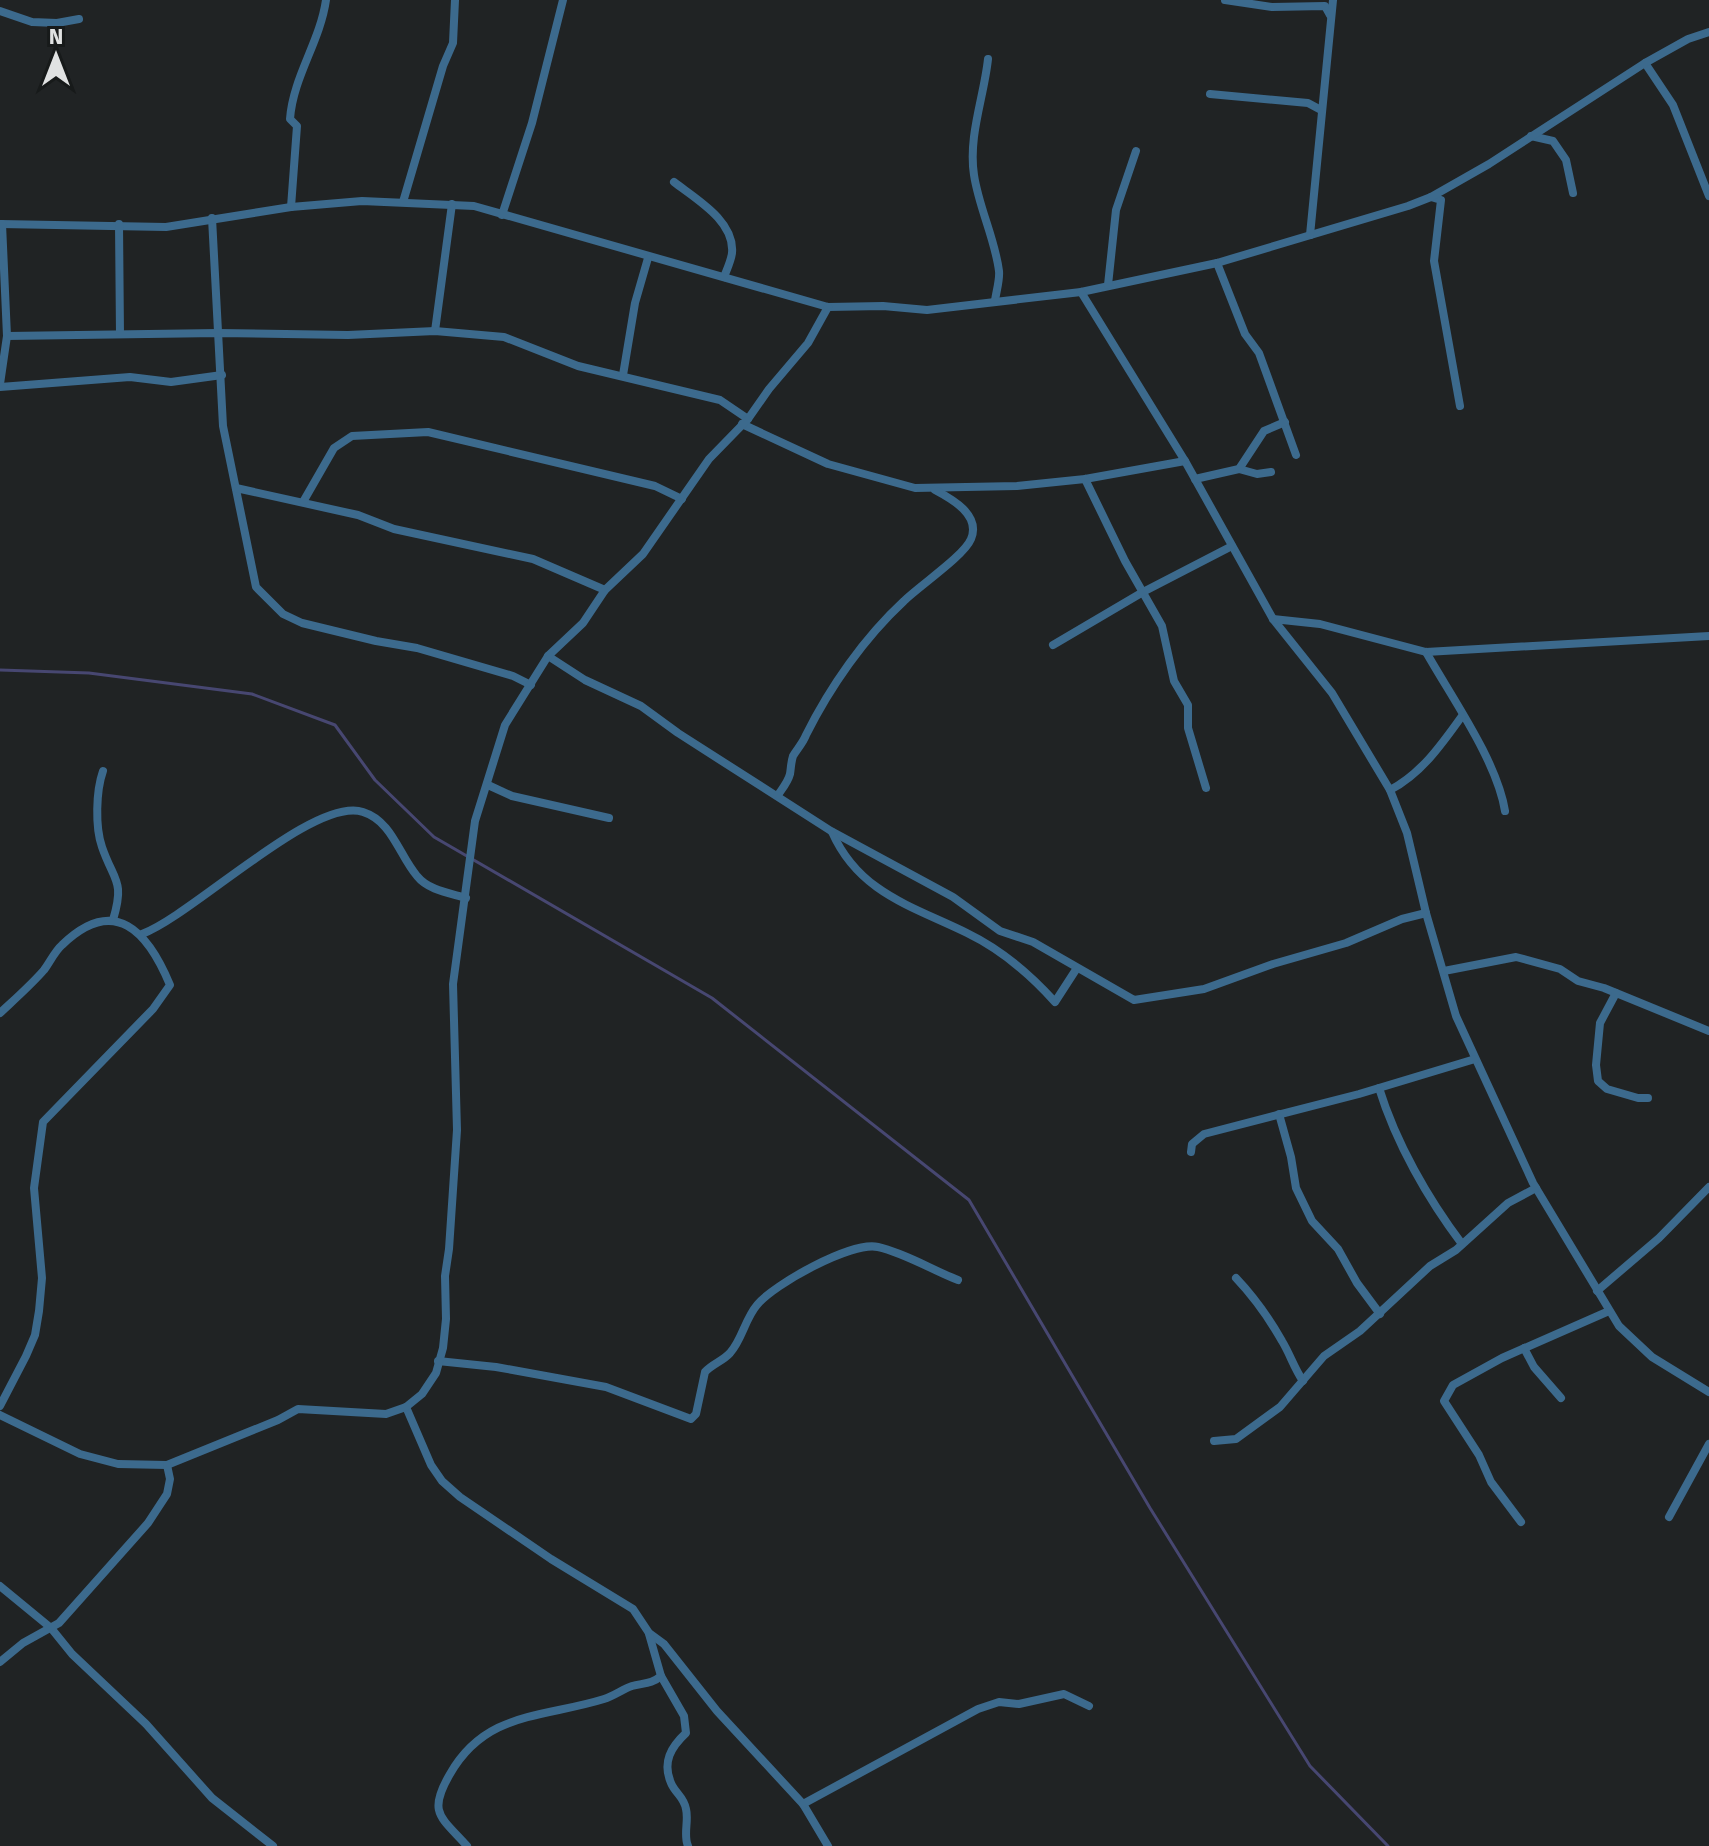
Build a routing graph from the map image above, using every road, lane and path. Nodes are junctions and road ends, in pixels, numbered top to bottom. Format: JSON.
{"nodes":[{"id":1,"x":326,"y":0,"type":"edge"},
{"id":2,"x":455,"y":0,"type":"edge"},
{"id":3,"x":563,"y":0,"type":"edge"},
{"id":4,"x":1225,"y":0,"type":"edge"},
{"id":5,"x":1333,"y":0,"type":"edge"},
{"id":6,"x":0,"y":11,"type":"edge"},
{"id":7,"x":1330,"y":16,"type":"junction"},
{"id":8,"x":79,"y":19,"type":"dead end"},
{"id":9,"x":1709,"y":32,"type":"edge"},
{"id":10,"x":988,"y":59,"type":"dead end"},
{"id":11,"x":1645,"y":63,"type":"junction"},
{"id":12,"x":1210,"y":94,"type":"dead end"},
{"id":13,"x":1321,"y":110,"type":"junction"},
{"id":14,"x":1531,"y":136,"type":"junction"},
{"id":15,"x":1136,"y":151,"type":"dead end"},
{"id":16,"x":674,"y":182,"type":"dead end"},
{"id":17,"x":1573,"y":193,"type":"dead end"},
{"id":18,"x":1709,"y":196,"type":"edge"},
{"id":19,"x":1431,"y":197,"type":"junction"},
{"id":20,"x":403,"y":202,"type":"junction"},
{"id":21,"x":452,"y":204,"type":"junction"},
{"id":22,"x":291,"y":207,"type":"junction"},
{"id":23,"x":502,"y":215,"type":"junction"},
{"id":24,"x":212,"y":218,"type":"junction"},
{"id":25,"x":1,"y":224,"type":"edge"},
{"id":26,"x":119,"y":224,"type":"junction"},
{"id":27,"x":1310,"y":235,"type":"junction"},
{"id":28,"x":648,"y":258,"type":"junction"},
{"id":29,"x":1217,"y":263,"type":"junction"},
{"id":30,"x":724,"y":277,"type":"junction"},
{"id":31,"x":1108,"y":285,"type":"junction"},
{"id":32,"x":1081,"y":292,"type":"junction"},
{"id":33,"x":995,"y":301,"type":"junction"},
{"id":34,"x":828,"y":307,"type":"junction"},
{"id":35,"x":435,"y":331,"type":"junction"},
{"id":36,"x":218,"y":333,"type":"junction"},
{"id":37,"x":120,"y":334,"type":"junction"},
{"id":38,"x":7,"y":336,"type":"junction"},
{"id":39,"x":222,"y":375,"type":"junction"},
{"id":40,"x":623,"y":375,"type":"junction"},
{"id":41,"x":0,"y":386,"type":"edge"},
{"id":42,"x":1460,"y":406,"type":"dead end"},
{"id":43,"x":745,"y":422,"type":"junction"},
{"id":44,"x":1285,"y":422,"type":"junction"},
{"id":45,"x":1296,"y":455,"type":"dead end"},
{"id":46,"x":1185,"y":461,"type":"junction"},
{"id":47,"x":1239,"y":469,"type":"junction"},
{"id":48,"x":1271,"y":472,"type":"dead end"},
{"id":49,"x":1085,"y":479,"type":"junction"},
{"id":50,"x":1195,"y":479,"type":"junction"},
{"id":51,"x":236,"y":488,"type":"junction"},
{"id":52,"x":934,"y":490,"type":"junction"},
{"id":53,"x":682,"y":499,"type":"junction"},
{"id":54,"x":303,"y":502,"type":"junction"},
{"id":55,"x":1232,"y":546,"type":"junction"},
{"id":56,"x":605,"y":590,"type":"junction"},
{"id":57,"x":1143,"y":592,"type":"junction"},
{"id":58,"x":1273,"y":619,"type":"junction"},
{"id":59,"x":1709,"y":636,"type":"edge"},
{"id":60,"x":1053,"y":645,"type":"dead end"},
{"id":61,"x":1426,"y":652,"type":"junction"},
{"id":62,"x":548,"y":656,"type":"junction"},
{"id":63,"x":531,"y":685,"type":"junction"},
{"id":64,"x":1462,"y":716,"type":"junction"},
{"id":65,"x":103,"y":771,"type":"dead end"},
{"id":66,"x":488,"y":785,"type":"junction"},
{"id":67,"x":1206,"y":788,"type":"dead end"},
{"id":68,"x":1390,"y":790,"type":"junction"},
{"id":69,"x":778,"y":795,"type":"junction"},
{"id":70,"x":1505,"y":811,"type":"dead end"},
{"id":71,"x":609,"y":818,"type":"dead end"},
{"id":72,"x":831,"y":831,"type":"junction"},
{"id":73,"x":466,"y":898,"type":"junction"},
{"id":74,"x":1426,"y":913,"type":"junction"},
{"id":75,"x":113,"y":920,"type":"junction"},
{"id":76,"x":142,"y":934,"type":"junction"},
{"id":77,"x":1077,"y":968,"type":"junction"},
{"id":78,"x":1444,"y":971,"type":"junction"},
{"id":79,"x":1616,"y":993,"type":"junction"},
{"id":80,"x":0,"y":1013,"type":"edge"},
{"id":81,"x":1709,"y":1031,"type":"edge"},
{"id":82,"x":1475,"y":1059,"type":"junction"},
{"id":83,"x":1379,"y":1088,"type":"junction"},
{"id":84,"x":1648,"y":1098,"type":"dead end"},
{"id":85,"x":1279,"y":1114,"type":"junction"},
{"id":86,"x":1191,"y":1152,"type":"dead end"},
{"id":87,"x":1709,"y":1187,"type":"edge"},
{"id":88,"x":1536,"y":1188,"type":"junction"},
{"id":89,"x":1462,"y":1244,"type":"junction"},
{"id":90,"x":1236,"y":1278,"type":"dead end"},
{"id":91,"x":958,"y":1280,"type":"dead end"},
{"id":92,"x":1597,"y":1291,"type":"junction"},
{"id":93,"x":1609,"y":1311,"type":"junction"},
{"id":94,"x":1380,"y":1314,"type":"junction"},
{"id":95,"x":1524,"y":1348,"type":"junction"},
{"id":96,"x":438,"y":1361,"type":"junction"},
{"id":97,"x":1303,"y":1381,"type":"junction"},
{"id":98,"x":1709,"y":1392,"type":"edge"},
{"id":99,"x":1561,"y":1398,"type":"dead end"},
{"id":100,"x":0,"y":1406,"type":"edge"},
{"id":101,"x":406,"y":1407,"type":"junction"},
{"id":102,"x":0,"y":1415,"type":"edge"},
{"id":103,"x":1214,"y":1441,"type":"dead end"},
{"id":104,"x":1709,"y":1444,"type":"edge"},
{"id":105,"x":167,"y":1465,"type":"junction"},
{"id":106,"x":1669,"y":1517,"type":"dead end"},
{"id":107,"x":1521,"y":1522,"type":"dead end"},
{"id":108,"x":0,"y":1586,"type":"edge"},
{"id":109,"x":51,"y":1628,"type":"junction"},
{"id":110,"x":649,"y":1633,"type":"junction"},
{"id":111,"x":0,"y":1662,"type":"edge"},
{"id":112,"x":661,"y":1676,"type":"junction"},
{"id":113,"x":1089,"y":1706,"type":"dead end"},
{"id":114,"x":803,"y":1804,"type":"junction"},
{"id":115,"x":273,"y":1846,"type":"edge"},
{"id":116,"x":467,"y":1846,"type":"edge"},
{"id":117,"x":688,"y":1846,"type":"edge"},
{"id":118,"x":828,"y":1846,"type":"edge"}],
"edges":[{"from":1,"to":22,"type":"street"},
{"from":2,"to":20,"type":"street"},
{"from":3,"to":23,"type":"street"},
{"from":4,"to":7,"type":"street"},
{"from":5,"to":7,"type":"street"},
{"from":6,"to":8,"type":"street"},
{"from":7,"to":13,"type":"street"},
{"from":9,"to":11,"type":"street"},
{"from":10,"to":33,"type":"street"},
{"from":11,"to":14,"type":"street"},
{"from":11,"to":18,"type":"street"},
{"from":12,"to":13,"type":"street"},
{"from":13,"to":27,"type":"street"},
{"from":14,"to":17,"type":"street"},
{"from":14,"to":19,"type":"street"},
{"from":15,"to":31,"type":"street"},
{"from":16,"to":30,"type":"street"},
{"from":19,"to":27,"type":"street"},
{"from":19,"to":42,"type":"street"},
{"from":20,"to":21,"type":"street"},
{"from":20,"to":22,"type":"street"},
{"from":21,"to":23,"type":"street"},
{"from":21,"to":35,"type":"street"},
{"from":22,"to":24,"type":"street"},
{"from":23,"to":28,"type":"street"},
{"from":24,"to":26,"type":"street"},
{"from":24,"to":36,"type":"street"},
{"from":25,"to":26,"type":"street"},
{"from":25,"to":38,"type":"street"},
{"from":26,"to":37,"type":"street"},
{"from":27,"to":29,"type":"street"},
{"from":28,"to":30,"type":"street"},
{"from":28,"to":40,"type":"street"},
{"from":29,"to":31,"type":"street"},
{"from":29,"to":44,"type":"street"},
{"from":30,"to":34,"type":"street"},
{"from":31,"to":32,"type":"street"},
{"from":32,"to":33,"type":"street"},
{"from":32,"to":46,"type":"street"},
{"from":33,"to":34,"type":"street"},
{"from":34,"to":43,"type":"street"},
{"from":35,"to":36,"type":"street"},
{"from":35,"to":40,"type":"street"},
{"from":36,"to":37,"type":"street"},
{"from":36,"to":39,"type":"street"},
{"from":37,"to":38,"type":"street"},
{"from":38,"to":41,"type":"street"},
{"from":39,"to":41,"type":"street"},
{"from":39,"to":51,"type":"street"},
{"from":40,"to":43,"type":"street"},
{"from":43,"to":52,"type":"street"},
{"from":43,"to":53,"type":"street"},
{"from":44,"to":45,"type":"street"},
{"from":44,"to":47,"type":"street"},
{"from":46,"to":49,"type":"street"},
{"from":46,"to":50,"type":"street"},
{"from":47,"to":48,"type":"street"},
{"from":47,"to":50,"type":"street"},
{"from":49,"to":52,"type":"street"},
{"from":49,"to":57,"type":"street"},
{"from":50,"to":55,"type":"street"},
{"from":51,"to":54,"type":"street"},
{"from":51,"to":63,"type":"street"},
{"from":52,"to":69,"type":"street"},
{"from":53,"to":54,"type":"street"},
{"from":53,"to":56,"type":"street"},
{"from":54,"to":56,"type":"street"},
{"from":55,"to":57,"type":"street"},
{"from":55,"to":58,"type":"street"},
{"from":56,"to":62,"type":"street"},
{"from":57,"to":60,"type":"street"},
{"from":57,"to":67,"type":"street"},
{"from":58,"to":61,"type":"street"},
{"from":58,"to":68,"type":"street"},
{"from":59,"to":61,"type":"street"},
{"from":61,"to":64,"type":"street"},
{"from":62,"to":63,"type":"street"},
{"from":62,"to":69,"type":"street"},
{"from":63,"to":66,"type":"street"},
{"from":64,"to":68,"type":"street"},
{"from":64,"to":70,"type":"street"},
{"from":65,"to":75,"type":"street"},
{"from":66,"to":71,"type":"street"},
{"from":66,"to":73,"type":"street"},
{"from":68,"to":74,"type":"street"},
{"from":69,"to":72,"type":"street"},
{"from":72,"to":77,"type":"street"},
{"from":72,"to":77,"type":"street"},
{"from":73,"to":76,"type":"street"},
{"from":73,"to":96,"type":"street"},
{"from":74,"to":77,"type":"street"},
{"from":74,"to":78,"type":"street"},
{"from":75,"to":76,"type":"street"},
{"from":75,"to":80,"type":"street"},
{"from":76,"to":100,"type":"street"},
{"from":78,"to":79,"type":"street"},
{"from":78,"to":82,"type":"street"},
{"from":79,"to":81,"type":"street"},
{"from":79,"to":84,"type":"street"},
{"from":82,"to":83,"type":"street"},
{"from":82,"to":88,"type":"street"},
{"from":83,"to":85,"type":"street"},
{"from":83,"to":89,"type":"street"},
{"from":85,"to":86,"type":"street"},
{"from":85,"to":94,"type":"street"},
{"from":87,"to":92,"type":"street"},
{"from":88,"to":89,"type":"street"},
{"from":88,"to":92,"type":"street"},
{"from":89,"to":94,"type":"street"},
{"from":90,"to":97,"type":"street"},
{"from":91,"to":96,"type":"street"},
{"from":92,"to":93,"type":"street"},
{"from":93,"to":95,"type":"street"},
{"from":93,"to":98,"type":"street"},
{"from":94,"to":97,"type":"street"},
{"from":95,"to":99,"type":"street"},
{"from":95,"to":107,"type":"street"},
{"from":96,"to":101,"type":"street"},
{"from":97,"to":103,"type":"street"},
{"from":101,"to":105,"type":"street"},
{"from":101,"to":110,"type":"street"},
{"from":102,"to":105,"type":"street"},
{"from":104,"to":106,"type":"street"},
{"from":105,"to":109,"type":"street"},
{"from":108,"to":109,"type":"street"},
{"from":109,"to":111,"type":"street"},
{"from":109,"to":115,"type":"street"},
{"from":110,"to":112,"type":"street"},
{"from":110,"to":114,"type":"street"},
{"from":112,"to":116,"type":"street"},
{"from":112,"to":117,"type":"street"},
{"from":113,"to":114,"type":"street"},
{"from":114,"to":118,"type":"street"}]}
